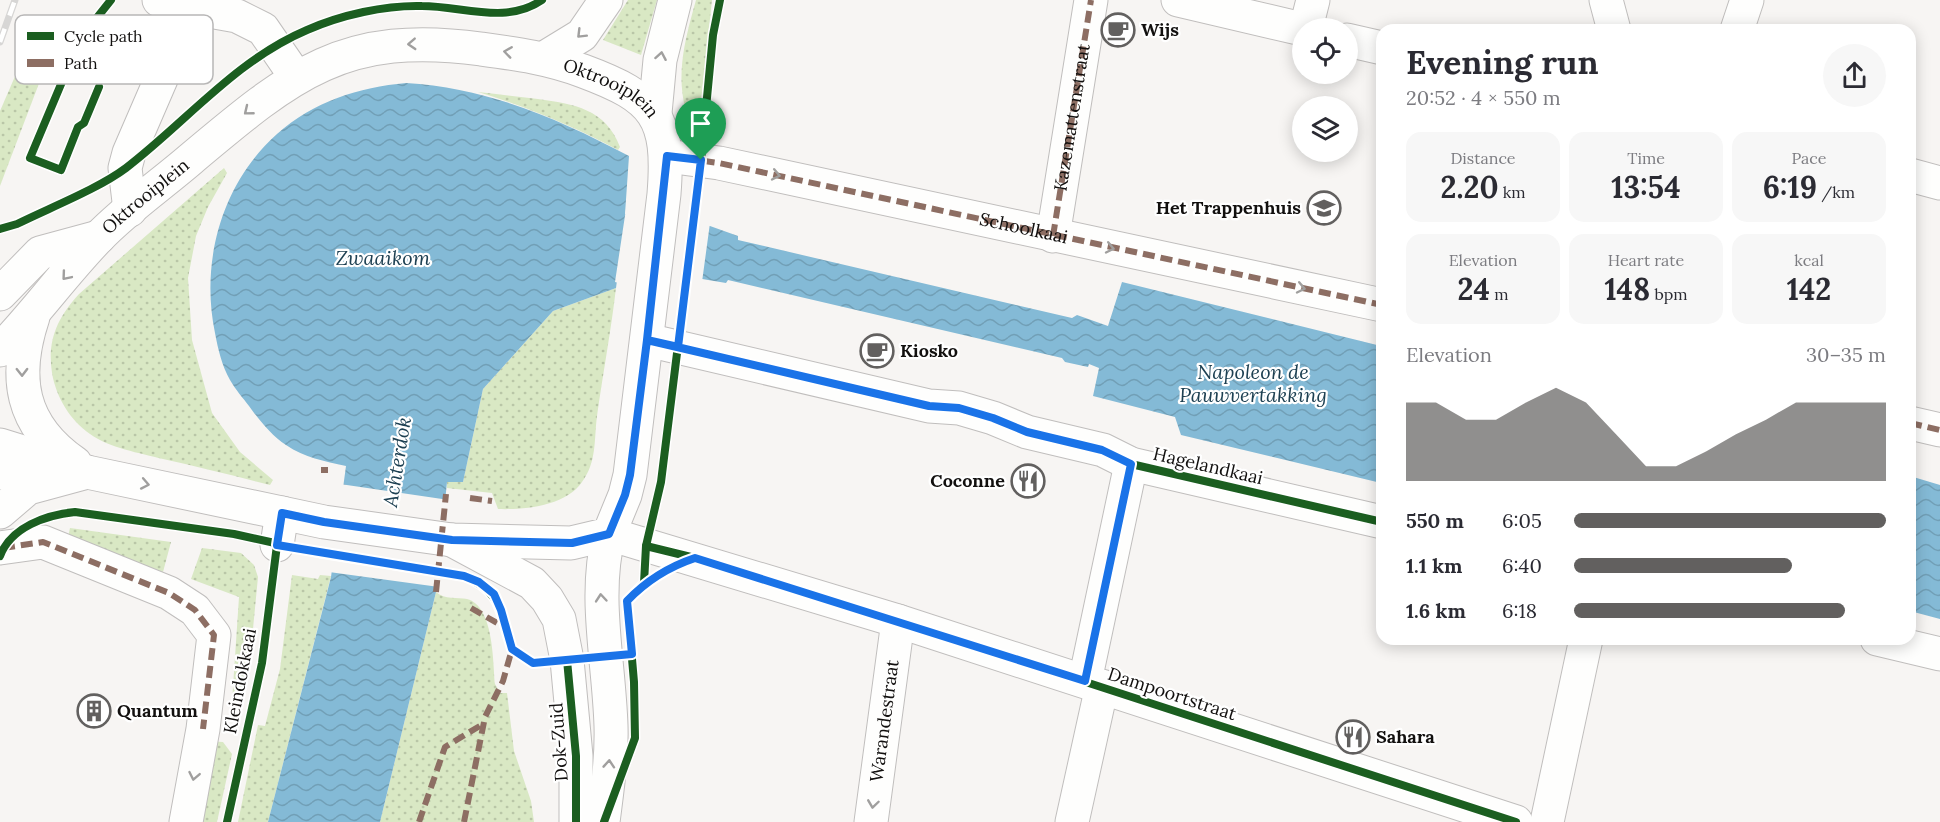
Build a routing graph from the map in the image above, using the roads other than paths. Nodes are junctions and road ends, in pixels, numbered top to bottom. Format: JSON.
{"nodes":[{"id":1,"x":159,"y":0,"type":"edge"},
{"id":2,"x":606,"y":0,"type":"edge"},
{"id":3,"x":675,"y":0,"type":"edge"},
{"id":4,"x":1091,"y":0,"type":"edge"},
{"id":5,"x":1178,"y":0,"type":"edge"},
{"id":6,"x":1313,"y":0,"type":"edge"},
{"id":7,"x":1606,"y":0,"type":"edge"},
{"id":8,"x":1747,"y":0,"type":"edge"},
{"id":9,"x":190,"y":12,"type":"junction"},
{"id":10,"x":189,"y":15,"type":"edge"},
{"id":11,"x":1307,"y":18,"type":"edge"},
{"id":12,"x":1612,"y":24,"type":"edge"},
{"id":13,"x":1739,"y":24,"type":"edge"},
{"id":14,"x":1292,"y":26,"type":"edge"},
{"id":15,"x":1358,"y":43,"type":"edge"},
{"id":16,"x":1376,"y":47,"type":"edge"},
{"id":17,"x":546,"y":57,"type":"junction"},
{"id":18,"x":296,"y":77,"type":"junction"},
{"id":19,"x":158,"y":84,"type":"edge"},
{"id":20,"x":655,"y":113,"type":"junction"},
{"id":21,"x":667,"y":156,"type":"junction"},
{"id":22,"x":1916,"y":177,"type":"edge"},
{"id":23,"x":1940,"y":183,"type":"edge"},
{"id":24,"x":114,"y":224,"type":"junction"},
{"id":25,"x":1053,"y":236,"type":"junction"},
{"id":26,"x":15,"y":266,"type":"edge"},
{"id":27,"x":0,"y":294,"type":"edge"},
{"id":28,"x":1376,"y":304,"type":"edge"},
{"id":29,"x":33,"y":315,"type":"junction"},
{"id":30,"x":647,"y":340,"type":"junction"},
{"id":31,"x":0,"y":350,"type":"edge"},
{"id":32,"x":1916,"y":424,"type":"edge"},
{"id":33,"x":1940,"y":430,"type":"edge"},
{"id":34,"x":0,"y":445,"type":"edge"},
{"id":35,"x":1131,"y":464,"type":"junction"},
{"id":36,"x":0,"y":472,"type":"edge"},
{"id":37,"x":87,"y":472,"type":"junction"},
{"id":38,"x":0,"y":512,"type":"edge"},
{"id":39,"x":282,"y":513,"type":"junction"},
{"id":40,"x":1376,"y":521,"type":"edge"},
{"id":41,"x":609,"y":534,"type":"junction"},
{"id":42,"x":452,"y":540,"type":"junction"},
{"id":43,"x":277,"y":545,"type":"dead end"},
{"id":44,"x":0,"y":548,"type":"edge"},
{"id":45,"x":898,"y":621,"type":"junction"},
{"id":46,"x":1585,"y":645,"type":"edge"},
{"id":47,"x":1902,"y":645,"type":"edge"},
{"id":48,"x":1939,"y":654,"type":"edge"},
{"id":49,"x":1093,"y":684,"type":"junction"},
{"id":50,"x":186,"y":822,"type":"edge"},
{"id":51,"x":576,"y":822,"type":"edge"},
{"id":52,"x":603,"y":822,"type":"edge"},
{"id":53,"x":871,"y":822,"type":"edge"},
{"id":54,"x":1072,"y":822,"type":"edge"},
{"id":55,"x":1516,"y":822,"type":"edge"},
{"id":56,"x":1547,"y":822,"type":"edge"}],
"edges":[{"from":1,"to":9,"type":"street"},
{"from":2,"to":17,"type":"street","one_way":true},
{"from":20,"to":3,"type":"street","one_way":true},
{"from":4,"to":25,"type":"street","name":"Kazemattenstraat"},
{"from":5,"to":14,"type":"street"},
{"from":6,"to":11,"type":"street"},
{"from":7,"to":12,"type":"street"},
{"from":8,"to":13,"type":"street"},
{"from":9,"to":10,"type":"street"},
{"from":9,"to":18,"type":"street"},
{"from":15,"to":16,"type":"street"},
{"from":17,"to":18,"type":"street","name":"Oktrooiplein","one_way":true},
{"from":17,"to":20,"type":"street","name":"Oktrooiplein"},
{"from":18,"to":24,"type":"street","name":"Oktrooiplein","one_way":true},
{"from":19,"to":24,"type":"street"},
{"from":20,"to":21,"type":"street","name":"Oktrooiplein"},
{"from":21,"to":25,"type":"street","name":"Schoolkaai","one_way":true},
{"from":21,"to":30,"type":"street","name":"Oktrooiplein"},
{"from":22,"to":23,"type":"street"},
{"from":24,"to":26,"type":"street"},
{"from":24,"to":29,"type":"street","name":"Oktrooiplein","one_way":true},
{"from":25,"to":28,"type":"street","name":"Schoolkaai","one_way":true},
{"from":26,"to":27,"type":"street"},
{"from":29,"to":31,"type":"street","name":"Oktrooiplein"},
{"from":29,"to":37,"type":"street","name":"Oktrooiplein","one_way":true},
{"from":30,"to":35,"type":"street","name":"Hagelandkaai"},
{"from":30,"to":41,"type":"street","name":"Oktrooiplein"},
{"from":32,"to":33,"type":"street"},
{"from":34,"to":37,"type":"street","name":"Oktrooiplein"},
{"from":35,"to":40,"type":"street","name":"Hagelandkaai"},
{"from":35,"to":49,"type":"street"},
{"from":36,"to":37,"type":"street","name":"Oktrooiplein"},
{"from":37,"to":38,"type":"street","name":"Oktrooiplein"},
{"from":37,"to":39,"type":"street","name":"Oktrooiplein","one_way":true},
{"from":39,"to":42,"type":"street","name":"Oktrooiplein"},
{"from":39,"to":43,"type":"street"},
{"from":41,"to":42,"type":"street","name":"Oktrooiplein"},
{"from":41,"to":45,"type":"street","name":"Dampoortstraat"},
{"from":52,"to":41,"type":"street","one_way":true},
{"from":42,"to":51,"type":"street","name":"Dok-Zuid"},
{"from":44,"to":50,"type":"street","name":"Kleindokkaai","one_way":true},
{"from":45,"to":49,"type":"street","name":"Dampoortstraat"},
{"from":45,"to":53,"type":"street","name":"Warandestraat","one_way":true},
{"from":46,"to":56,"type":"street"},
{"from":47,"to":48,"type":"street"},
{"from":49,"to":54,"type":"street","name":"Dampoortstraat"},
{"from":49,"to":55,"type":"street","name":"Dampoortstraat"}]}
